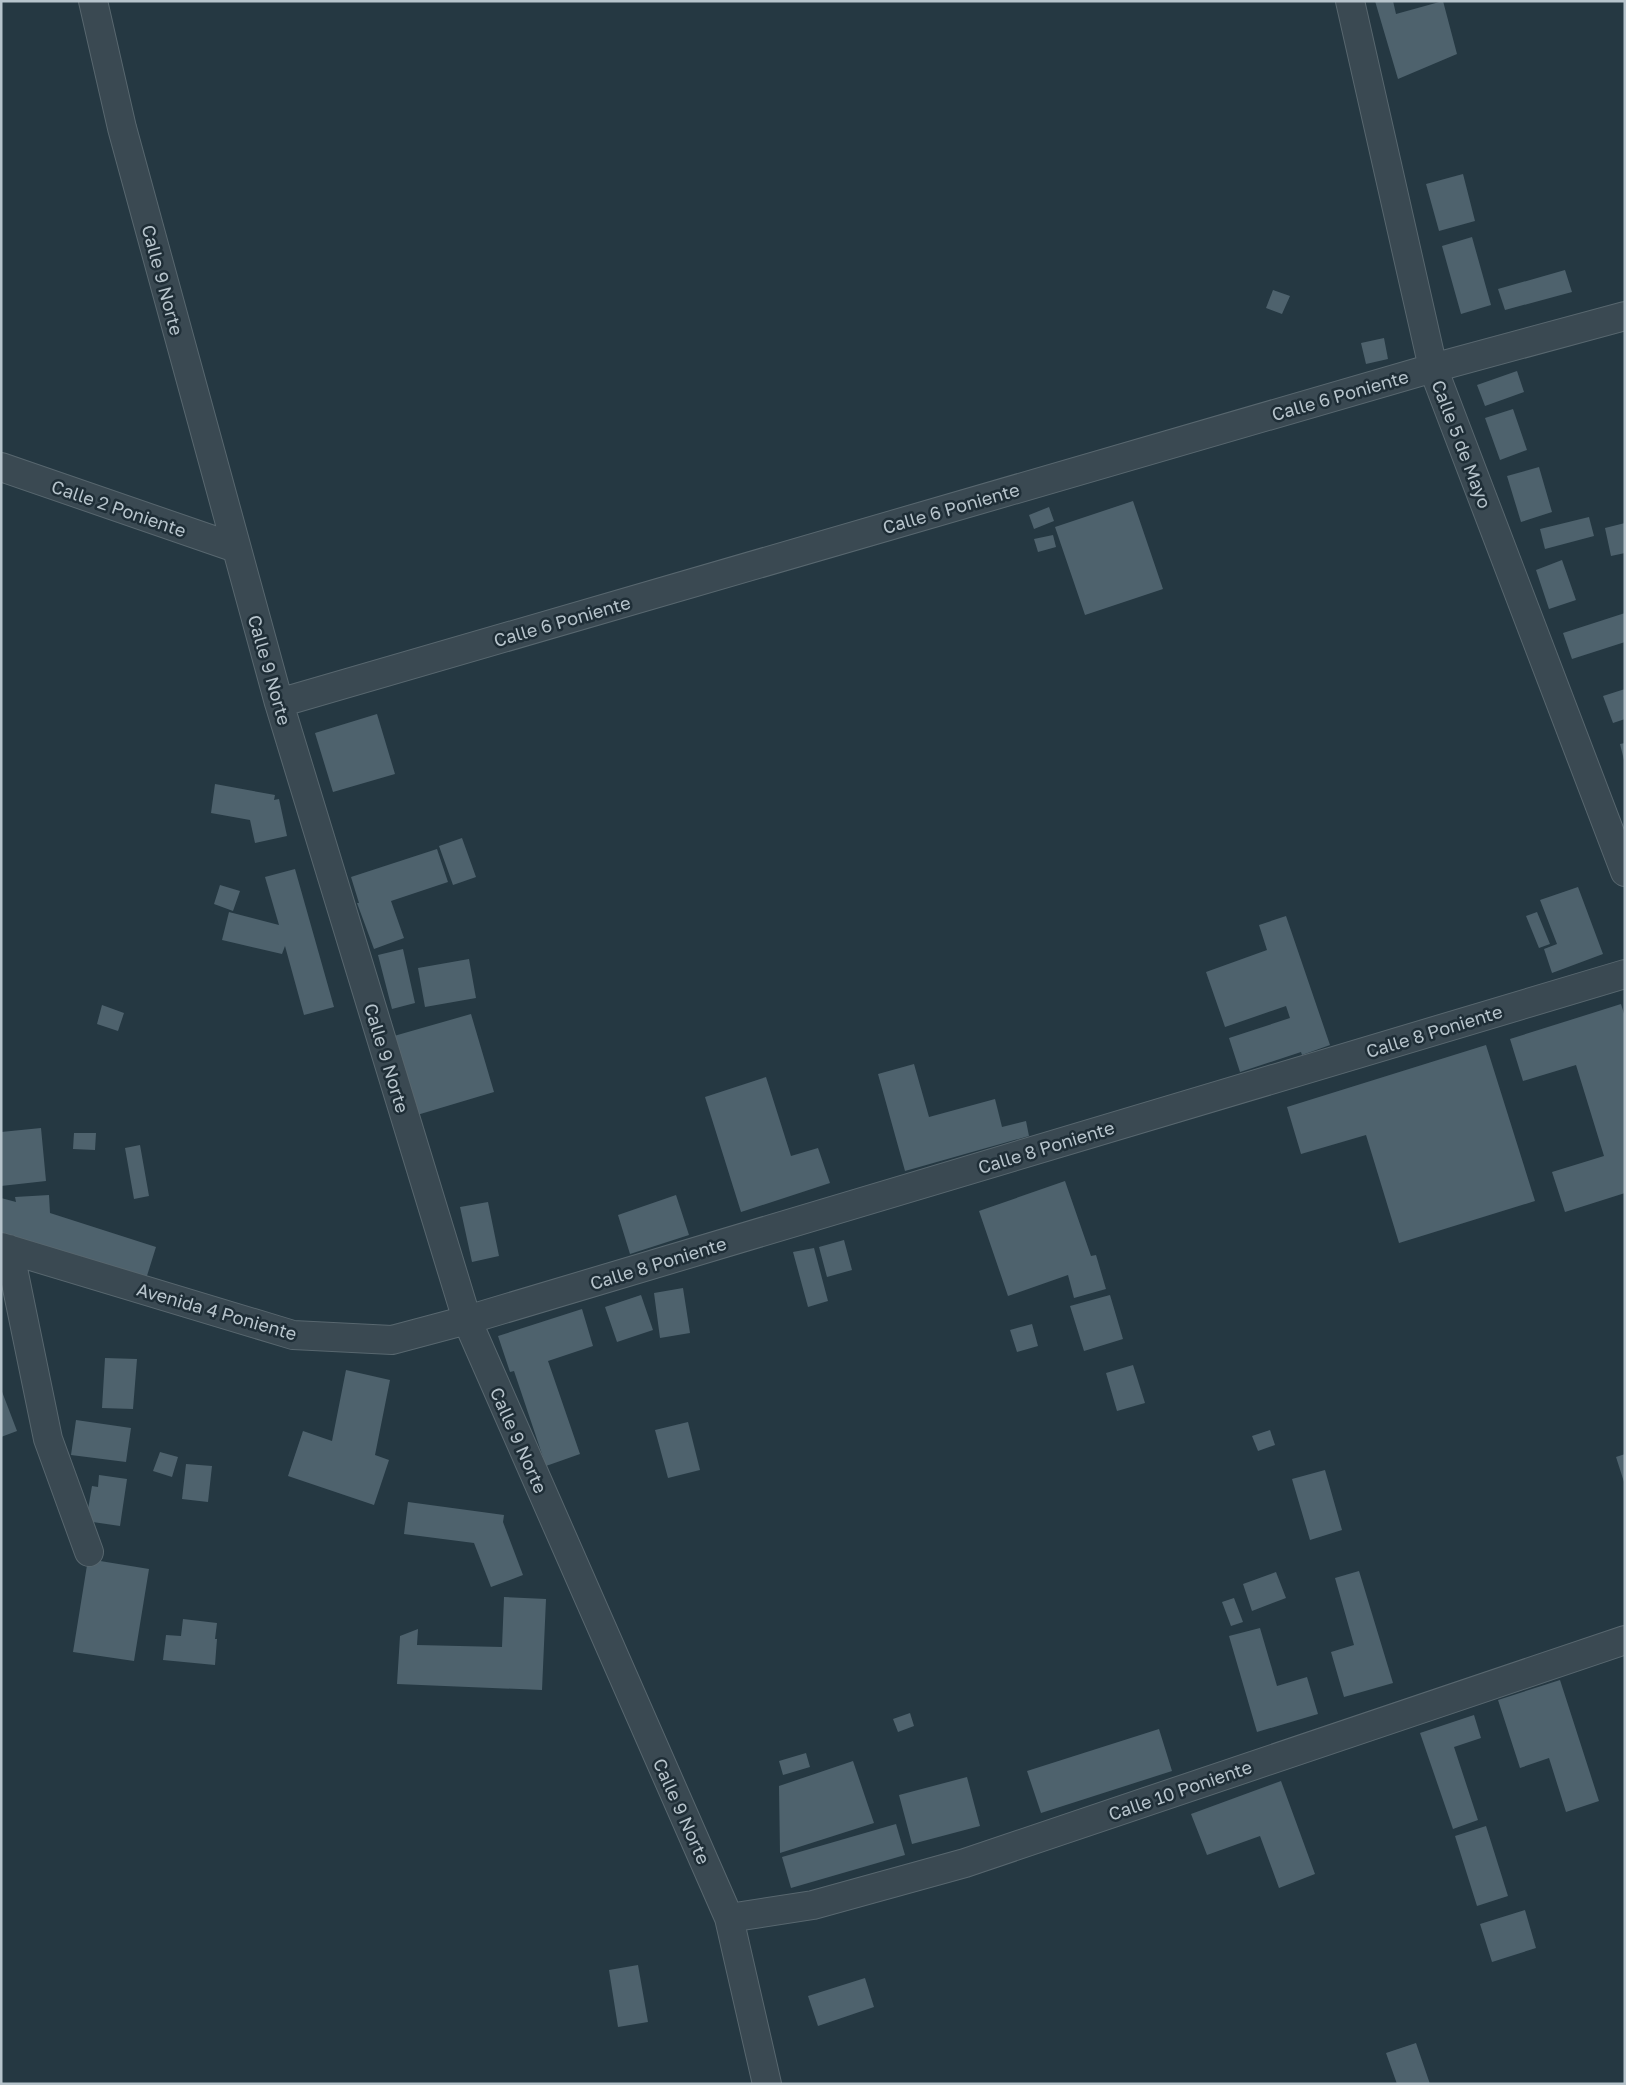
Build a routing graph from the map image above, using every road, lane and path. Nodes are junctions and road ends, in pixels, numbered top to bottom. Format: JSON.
{"nodes":[{"id":1,"x":93,"y":1,"type":"edge"},
{"id":2,"x":1350,"y":1,"type":"edge"},
{"id":3,"x":1625,"y":316,"type":"edge"},
{"id":4,"x":1433,"y":368,"type":"junction"},
{"id":5,"x":1,"y":467,"type":"edge"},
{"id":6,"x":236,"y":548,"type":"junction"},
{"id":7,"x":279,"y":703,"type":"junction"},
{"id":8,"x":1625,"y":872,"type":"edge"},
{"id":9,"x":1625,"y":974,"type":"edge"},
{"id":10,"x":5,"y":1248,"type":"edge"},
{"id":11,"x":467,"y":1320,"type":"junction"},
{"id":12,"x":89,"y":1552,"type":"dead end"},
{"id":13,"x":1625,"y":1640,"type":"edge"},
{"id":14,"x":729,"y":1918,"type":"junction"},
{"id":15,"x":767,"y":2084,"type":"edge"}],
"edges":[{"from":1,"to":6,"type":"street","name":"Calle 9 Norte"},
{"from":2,"to":4,"type":"street","name":"Calle 5 de Mayo"},
{"from":3,"to":4,"type":"street","name":"Calle 6 Poniente"},
{"from":4,"to":7,"type":"street","name":"Calle 6 Poniente"},
{"from":4,"to":8,"type":"street","name":"Calle 5 de Mayo"},
{"from":5,"to":6,"type":"street","name":"Calle 2 Poniente"},
{"from":6,"to":7,"type":"street","name":"Calle 9 Norte"},
{"from":7,"to":11,"type":"street","name":"Calle 9 Norte"},
{"from":9,"to":11,"type":"street","name":"Calle 8 Poniente"},
{"from":10,"to":11,"type":"street","name":"Avenida 4 Poniente"},
{"from":10,"to":12,"type":"street"},
{"from":11,"to":14,"type":"street","name":"Calle 9 Norte"},
{"from":13,"to":14,"type":"street","name":"Calle 10 Poniente"},
{"from":14,"to":15,"type":"street","name":"Calle 9 Norte"}]}
